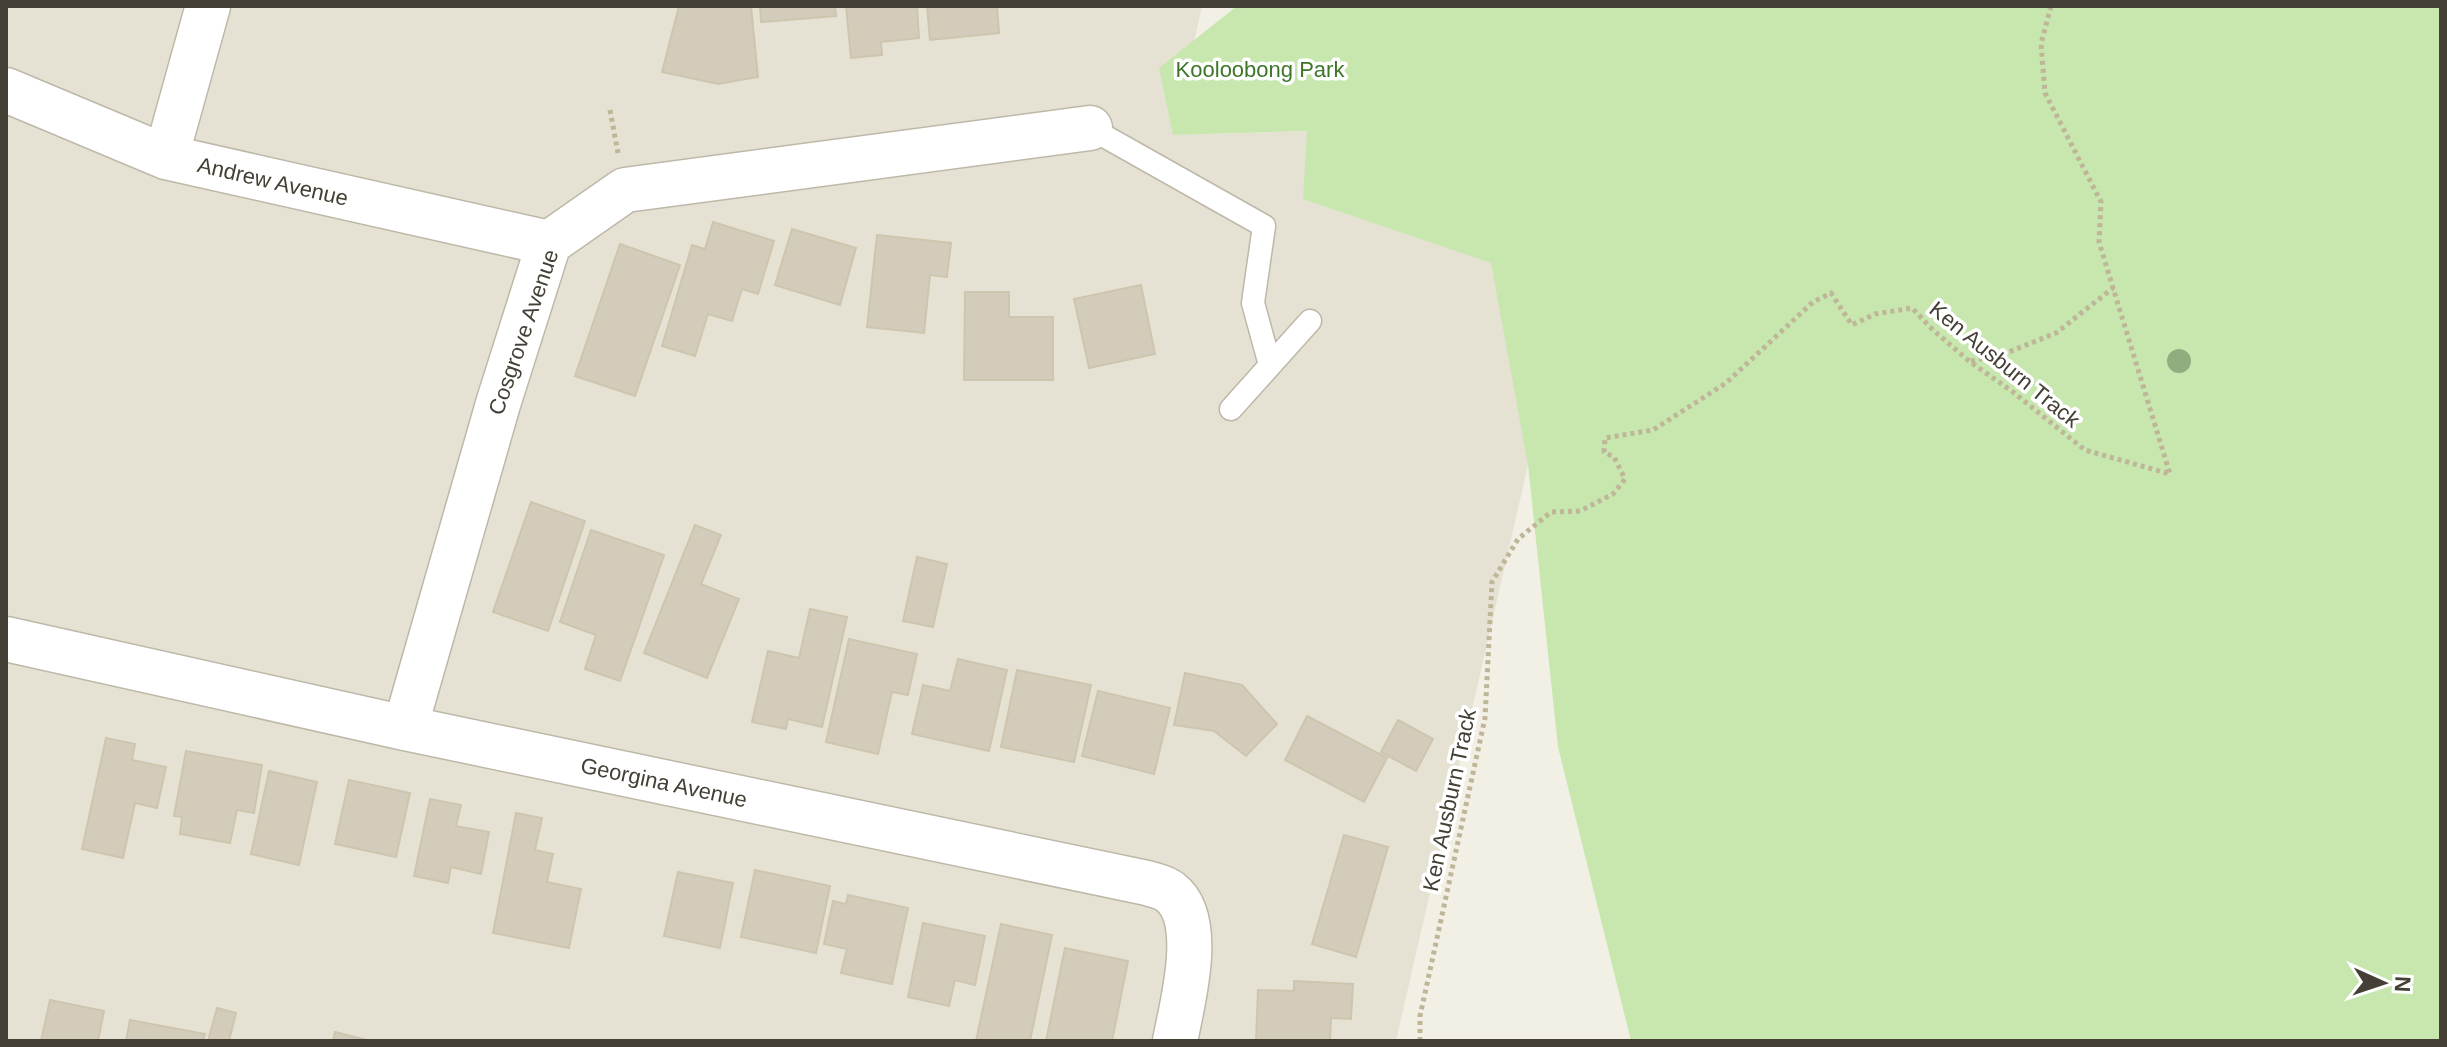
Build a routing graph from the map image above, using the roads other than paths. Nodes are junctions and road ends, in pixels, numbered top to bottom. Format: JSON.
{"nodes":[{"id":1,"x":208,"y":6,"type":"edge"},
{"id":2,"x":6,"y":90,"type":"edge"},
{"id":3,"x":1090,"y":128,"type":"joint"},
{"id":4,"x":166,"y":157,"type":"junction"},
{"id":5,"x":549,"y":243,"type":"junction"},
{"id":6,"x":1310,"y":321,"type":"dead end"},
{"id":7,"x":1270,"y":365,"type":"junction"},
{"id":8,"x":1231,"y":409,"type":"dead end"},
{"id":9,"x":6,"y":639,"type":"edge"},
{"id":10,"x":405,"y":728,"type":"junction"},
{"id":11,"x":1175,"y":1041,"type":"edge"}],
"edges":[{"from":1,"to":4,"type":"street"},
{"from":2,"to":4,"type":"street","name":"Andrew Avenue"},
{"from":3,"to":5,"type":"street","name":"Cosgrove Avenue"},
{"from":3,"to":7,"type":"lane"},
{"from":4,"to":5,"type":"street","name":"Andrew Avenue"},
{"from":5,"to":10,"type":"street","name":"Cosgrove Avenue"},
{"from":6,"to":7,"type":"lane"},
{"from":7,"to":8,"type":"lane"},
{"from":9,"to":10,"type":"street","name":"Georgina Avenue"},
{"from":10,"to":11,"type":"street","name":"Georgina Avenue"}]}
